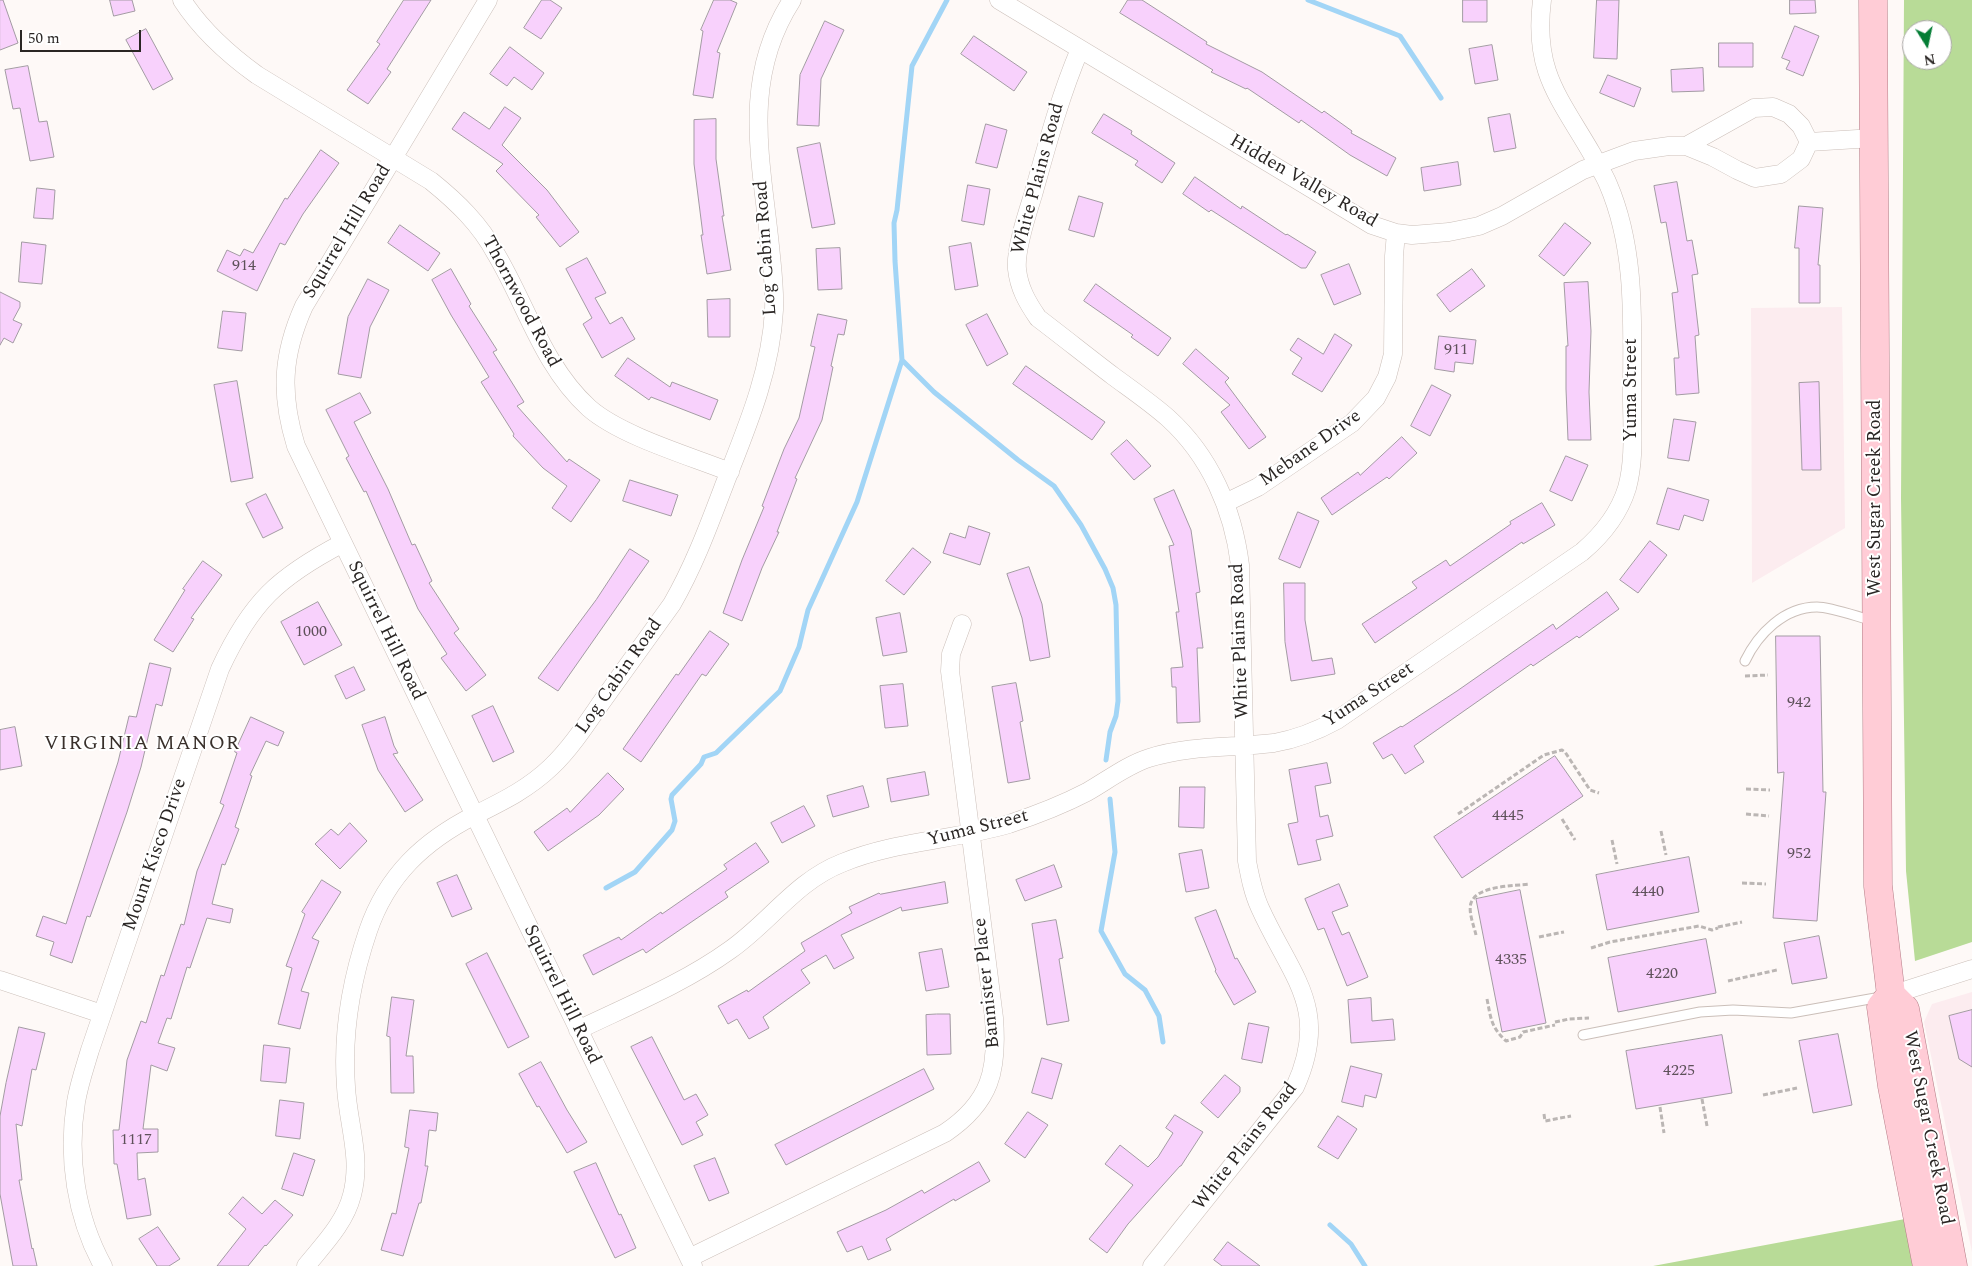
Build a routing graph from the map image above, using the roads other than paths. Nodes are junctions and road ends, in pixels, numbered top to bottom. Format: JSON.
{"nodes":[{"id":1,"x":182,"y":0,"type":"edge"},
{"id":2,"x":488,"y":0,"type":"edge"},
{"id":3,"x":792,"y":0,"type":"edge"},
{"id":4,"x":999,"y":0,"type":"edge"},
{"id":5,"x":1542,"y":0,"type":"edge"},
{"id":6,"x":1873,"y":0,"type":"edge"},
{"id":7,"x":1080,"y":49,"type":"junction"},
{"id":8,"x":1874,"y":138,"type":"junction"},
{"id":9,"x":1809,"y":142,"type":"junction"},
{"id":10,"x":1686,"y":146,"type":"junction"},
{"id":11,"x":392,"y":157,"type":"junction"},
{"id":12,"x":1598,"y":165,"type":"junction"},
{"id":13,"x":1396,"y":233,"type":"junction"},
{"id":14,"x":730,"y":472,"type":"junction"},
{"id":15,"x":1226,"y":503,"type":"junction"},
{"id":16,"x":343,"y":543,"type":"junction"},
{"id":17,"x":1876,"y":622,"type":"junction"},
{"id":18,"x":962,"y":624,"type":"dead end"},
{"id":19,"x":1745,"y":660,"type":"dead end"},
{"id":20,"x":1244,"y":745,"type":"junction"},
{"id":21,"x":474,"y":815,"type":"junction"},
{"id":22,"x":970,"y":832,"type":"junction"},
{"id":23,"x":1972,"y":969,"type":"edge"},
{"id":24,"x":0,"y":980,"type":"edge"},
{"id":25,"x":1891,"y":995,"type":"junction"},
{"id":26,"x":102,"y":1014,"type":"junction"},
{"id":27,"x":578,"y":1030,"type":"junction"},
{"id":28,"x":1583,"y":1035,"type":"dead end"},
{"id":29,"x":691,"y":1262,"type":"edge"},
{"id":30,"x":103,"y":1266,"type":"edge"},
{"id":31,"x":306,"y":1266,"type":"edge"},
{"id":32,"x":1153,"y":1266,"type":"edge"},
{"id":33,"x":1927,"y":1266,"type":"edge"},
{"id":34,"x":1953,"y":1266,"type":"edge"}],
"edges":[{"from":1,"to":11,"type":"street","name":"Thornwood Road"},
{"from":2,"to":11,"type":"street","name":"Squirrel Hill Road"},
{"from":3,"to":14,"type":"street","name":"Log Cabin Road"},
{"from":4,"to":7,"type":"street","name":"Hidden Valley Road"},
{"from":5,"to":12,"type":"street","name":"Yuma Street"},
{"from":6,"to":8,"type":"main road","name":"West Sugar Creek Road"},
{"from":7,"to":13,"type":"street","name":"Hidden Valley Road"},
{"from":7,"to":15,"type":"street","name":"White Plains Road"},
{"from":8,"to":9,"type":"street"},
{"from":8,"to":17,"type":"main road","name":"West Sugar Creek Road"},
{"from":9,"to":10,"type":"street","name":"Hidden Valley Road"},
{"from":9,"to":10,"type":"street","name":"Hidden Valley Road"},
{"from":10,"to":12,"type":"street","name":"Hidden Valley Road"},
{"from":11,"to":14,"type":"street","name":"Thornwood Road"},
{"from":11,"to":16,"type":"street","name":"Squirrel Hill Road"},
{"from":12,"to":13,"type":"street","name":"Hidden Valley Road"},
{"from":12,"to":20,"type":"street","name":"Yuma Street"},
{"from":13,"to":15,"type":"street","name":"Mebane Drive"},
{"from":14,"to":21,"type":"street","name":"Log Cabin Road"},
{"from":15,"to":20,"type":"street","name":"White Plains Road"},
{"from":16,"to":21,"type":"street","name":"Squirrel Hill Road"},
{"from":16,"to":26,"type":"street","name":"Mount Kisco Drive"},
{"from":17,"to":19,"type":"lane"},
{"from":17,"to":25,"type":"main road","name":"West Sugar Creek Road"},
{"from":18,"to":22,"type":"street","name":"Bannister Place"},
{"from":20,"to":22,"type":"street","name":"Yuma Street"},
{"from":20,"to":32,"type":"street","name":"White Plains Road"},
{"from":21,"to":27,"type":"street","name":"Squirrel Hill Road"},
{"from":21,"to":31,"type":"street","name":"Log Cabin Road"},
{"from":22,"to":27,"type":"street","name":"Yuma Street"},
{"from":22,"to":29,"type":"street","name":"Bannister Place"},
{"from":23,"to":25,"type":"street"},
{"from":24,"to":26,"type":"street"},
{"from":25,"to":28,"type":"lane"},
{"from":25,"to":33,"type":"main road","name":"West Sugar Creek Road"},
{"from":25,"to":34,"type":"main road","name":"West Sugar Creek Road"},
{"from":26,"to":30,"type":"street","name":"Mount Kisco Drive"},
{"from":27,"to":29,"type":"street","name":"Squirrel Hill Road"}]}
